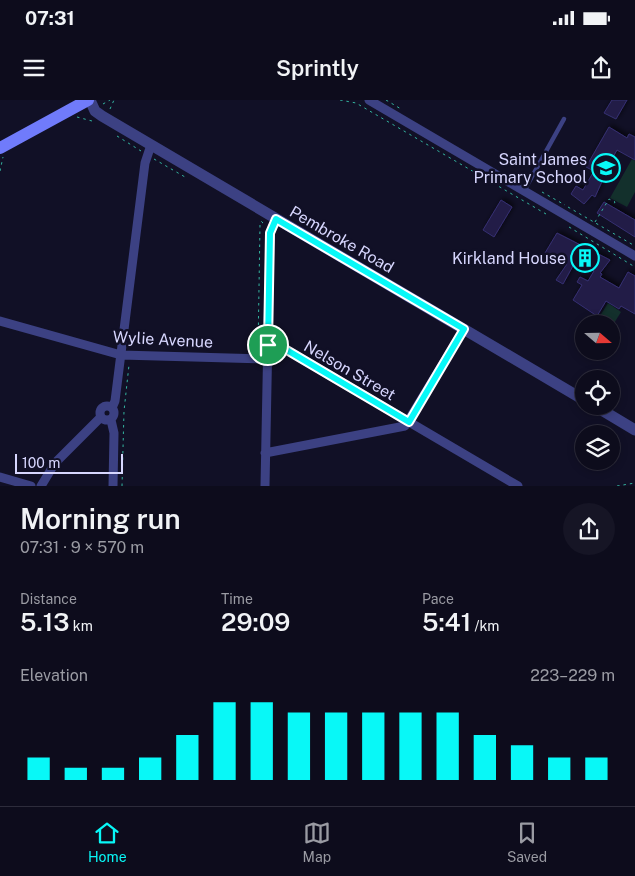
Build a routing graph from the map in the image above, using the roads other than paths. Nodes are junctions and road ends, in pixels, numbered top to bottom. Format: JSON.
{"nodes":[{"id":1,"x":89,"y":100,"type":"edge"},
{"id":2,"x":369,"y":100,"type":"edge"},
{"id":3,"x":564,"y":120,"type":"dead end"},
{"id":4,"x":0,"y":148,"type":"edge"},
{"id":5,"x":146,"y":148,"type":"junction"},
{"id":6,"x":524,"y":191,"type":"junction"},
{"id":7,"x":276,"y":219,"type":"junction"},
{"id":8,"x":635,"y":256,"type":"edge"},
{"id":9,"x":0,"y":322,"type":"edge"},
{"id":10,"x":464,"y":329,"type":"junction"},
{"id":11,"x":268,"y":345,"type":"junction"},
{"id":12,"x":121,"y":355,"type":"junction"},
{"id":13,"x":267,"y":358,"type":"junction"},
{"id":14,"x":575,"y":395,"type":"edge"},
{"id":15,"x":112,"y":408,"type":"junction"},
{"id":16,"x":610,"y":415,"type":"edge"},
{"id":17,"x":101,"y":417,"type":"junction"},
{"id":18,"x":111,"y":420,"type":"junction"},
{"id":19,"x":409,"y":422,"type":"junction"},
{"id":20,"x":635,"y":430,"type":"edge"},
{"id":21,"x":266,"y":453,"type":"junction"},
{"id":22,"x":0,"y":477,"type":"edge"},
{"id":23,"x":31,"y":486,"type":"edge"},
{"id":24,"x":41,"y":486,"type":"edge"},
{"id":25,"x":113,"y":486,"type":"edge"},
{"id":26,"x":265,"y":486,"type":"edge"},
{"id":27,"x":518,"y":486,"type":"edge"}],
"edges":[{"from":1,"to":4,"type":"main road"},
{"from":1,"to":5,"type":"street","name":"Pembroke Road"},
{"from":2,"to":6,"type":"street"},
{"from":3,"to":6,"type":"lane"},
{"from":5,"to":7,"type":"street","name":"Pembroke Road"},
{"from":5,"to":12,"type":"street"},
{"from":6,"to":8,"type":"street"},
{"from":7,"to":10,"type":"street","name":"Pembroke Road"},
{"from":7,"to":11,"type":"street"},
{"from":9,"to":12,"type":"street","name":"Wylie Avenue"},
{"from":10,"to":14,"type":"street","name":"Pembroke Road"},
{"from":10,"to":19,"type":"street"},
{"from":11,"to":13,"type":"street"},
{"from":11,"to":19,"type":"street","name":"Nelson Street"},
{"from":12,"to":13,"type":"street","name":"Wylie Avenue"},
{"from":12,"to":15,"type":"street"},
{"from":13,"to":21,"type":"street"},
{"from":15,"to":17,"type":"street"},
{"from":15,"to":18,"type":"street"},
{"from":16,"to":20,"type":"street"},
{"from":17,"to":18,"type":"street"},
{"from":17,"to":24,"type":"street"},
{"from":18,"to":25,"type":"street"},
{"from":19,"to":21,"type":"street"},
{"from":19,"to":27,"type":"street","name":"Nelson Street"},
{"from":21,"to":26,"type":"street"},
{"from":22,"to":23,"type":"street"}]}
